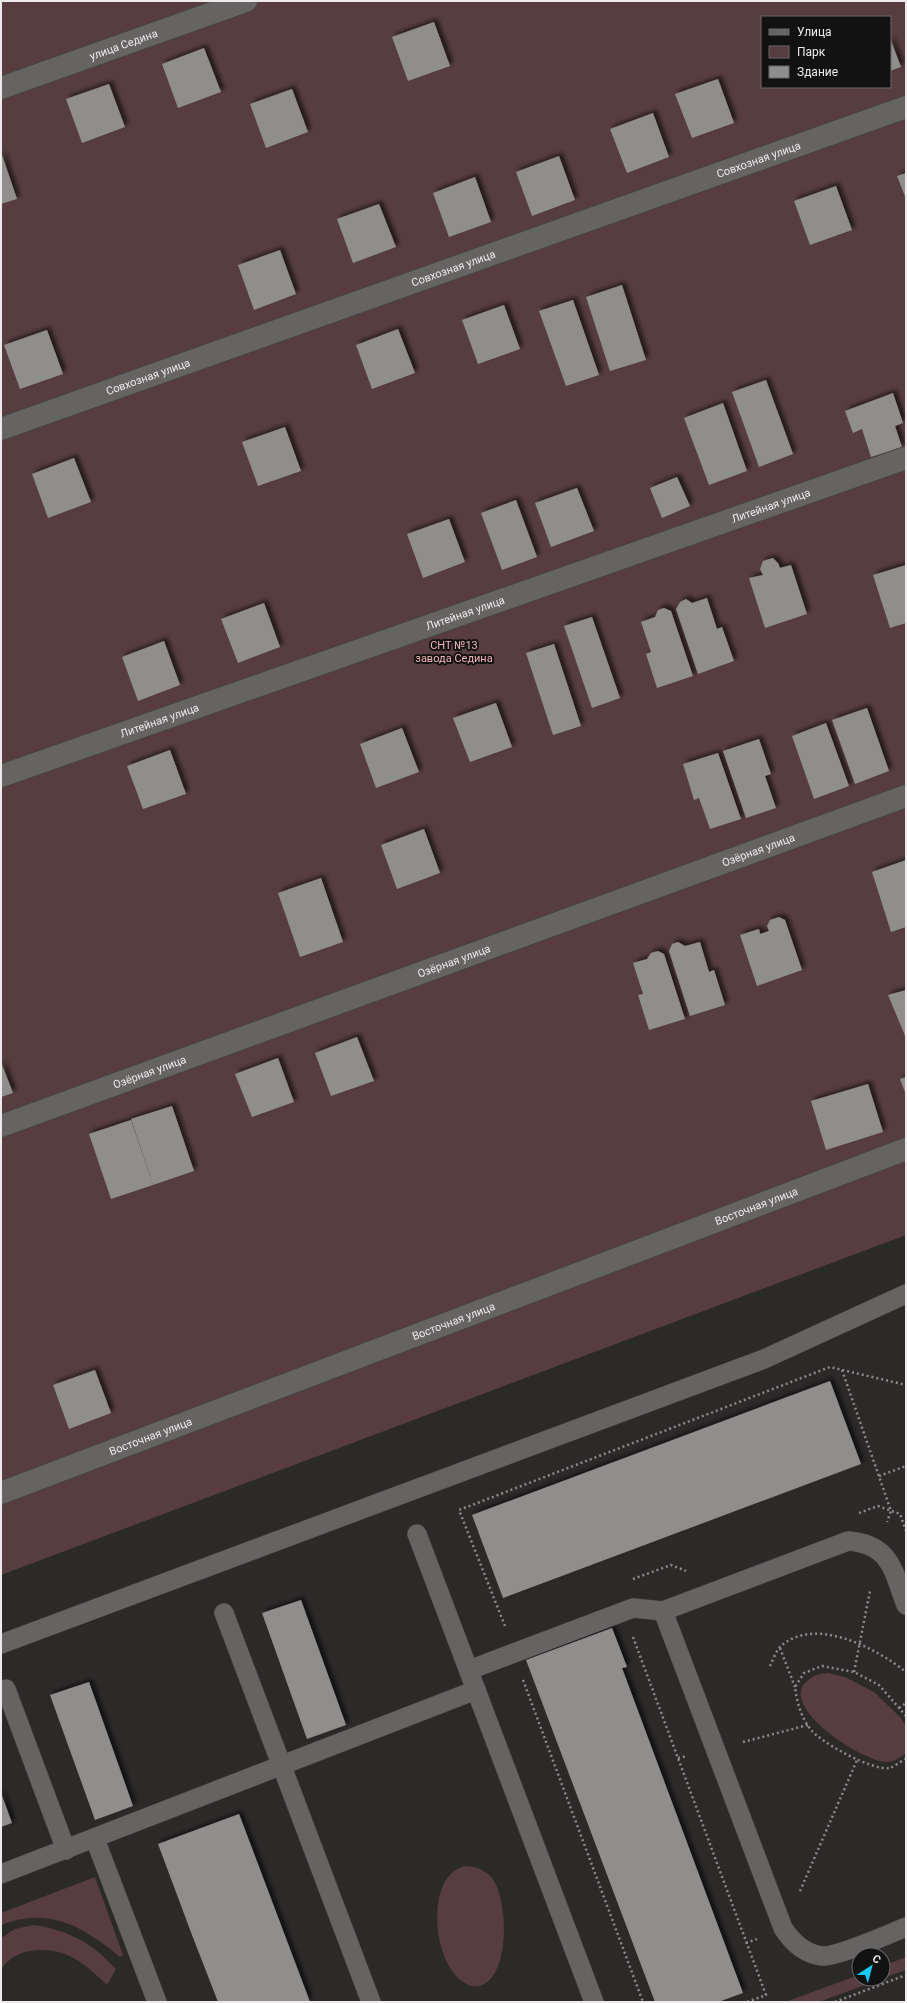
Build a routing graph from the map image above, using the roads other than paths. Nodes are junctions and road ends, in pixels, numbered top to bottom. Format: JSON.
{"nodes":[{"id":1,"x":246,"y":1,"type":"edge"},
{"id":2,"x":1,"y":88,"type":"edge"},
{"id":3,"x":906,"y":107,"type":"edge"},
{"id":4,"x":1,"y":429,"type":"edge"},
{"id":5,"x":906,"y":458,"type":"edge"},
{"id":6,"x":1,"y":776,"type":"edge"},
{"id":7,"x":906,"y":796,"type":"edge"},
{"id":8,"x":1,"y":1126,"type":"edge"},
{"id":9,"x":906,"y":1149,"type":"edge"},
{"id":10,"x":906,"y":1294,"type":"edge"},
{"id":11,"x":1,"y":1493,"type":"edge"},
{"id":12,"x":417,"y":1534,"type":"dead end"},
{"id":13,"x":906,"y":1605,"type":"edge"},
{"id":14,"x":663,"y":1611,"type":"junction"},
{"id":15,"x":224,"y":1613,"type":"dead end"},
{"id":16,"x":1,"y":1644,"type":"edge"},
{"id":17,"x":469,"y":1670,"type":"junction"},
{"id":18,"x":6,"y":1689,"type":"dead end"},
{"id":19,"x":476,"y":1690,"type":"junction"},
{"id":20,"x":282,"y":1766,"type":"junction"},
{"id":21,"x":95,"y":1839,"type":"junction"},
{"id":22,"x":66,"y":1850,"type":"junction"},
{"id":23,"x":1,"y":1874,"type":"edge"},
{"id":24,"x":906,"y":1927,"type":"edge"},
{"id":25,"x":157,"y":2002,"type":"edge"},
{"id":26,"x":371,"y":2002,"type":"edge"},
{"id":27,"x":594,"y":2002,"type":"edge"}],
"edges":[{"from":1,"to":2,"type":"street","name":"улица Седина"},
{"from":3,"to":4,"type":"street","name":"Совхозная улица"},
{"from":5,"to":6,"type":"street","name":"Литейная улица"},
{"from":7,"to":8,"type":"street","name":"Озёрная улица"},
{"from":9,"to":11,"type":"street","name":"Восточная улица"},
{"from":10,"to":16,"type":"lane"},
{"from":12,"to":17,"type":"lane"},
{"from":13,"to":14,"type":"lane"},
{"from":14,"to":17,"type":"lane"},
{"from":14,"to":24,"type":"lane"},
{"from":15,"to":20,"type":"lane"},
{"from":17,"to":19,"type":"lane"},
{"from":18,"to":22,"type":"lane"},
{"from":19,"to":20,"type":"lane"},
{"from":19,"to":27,"type":"lane"},
{"from":20,"to":21,"type":"lane"},
{"from":20,"to":26,"type":"lane"},
{"from":21,"to":22,"type":"lane"},
{"from":21,"to":25,"type":"lane"},
{"from":22,"to":23,"type":"lane"}]}
